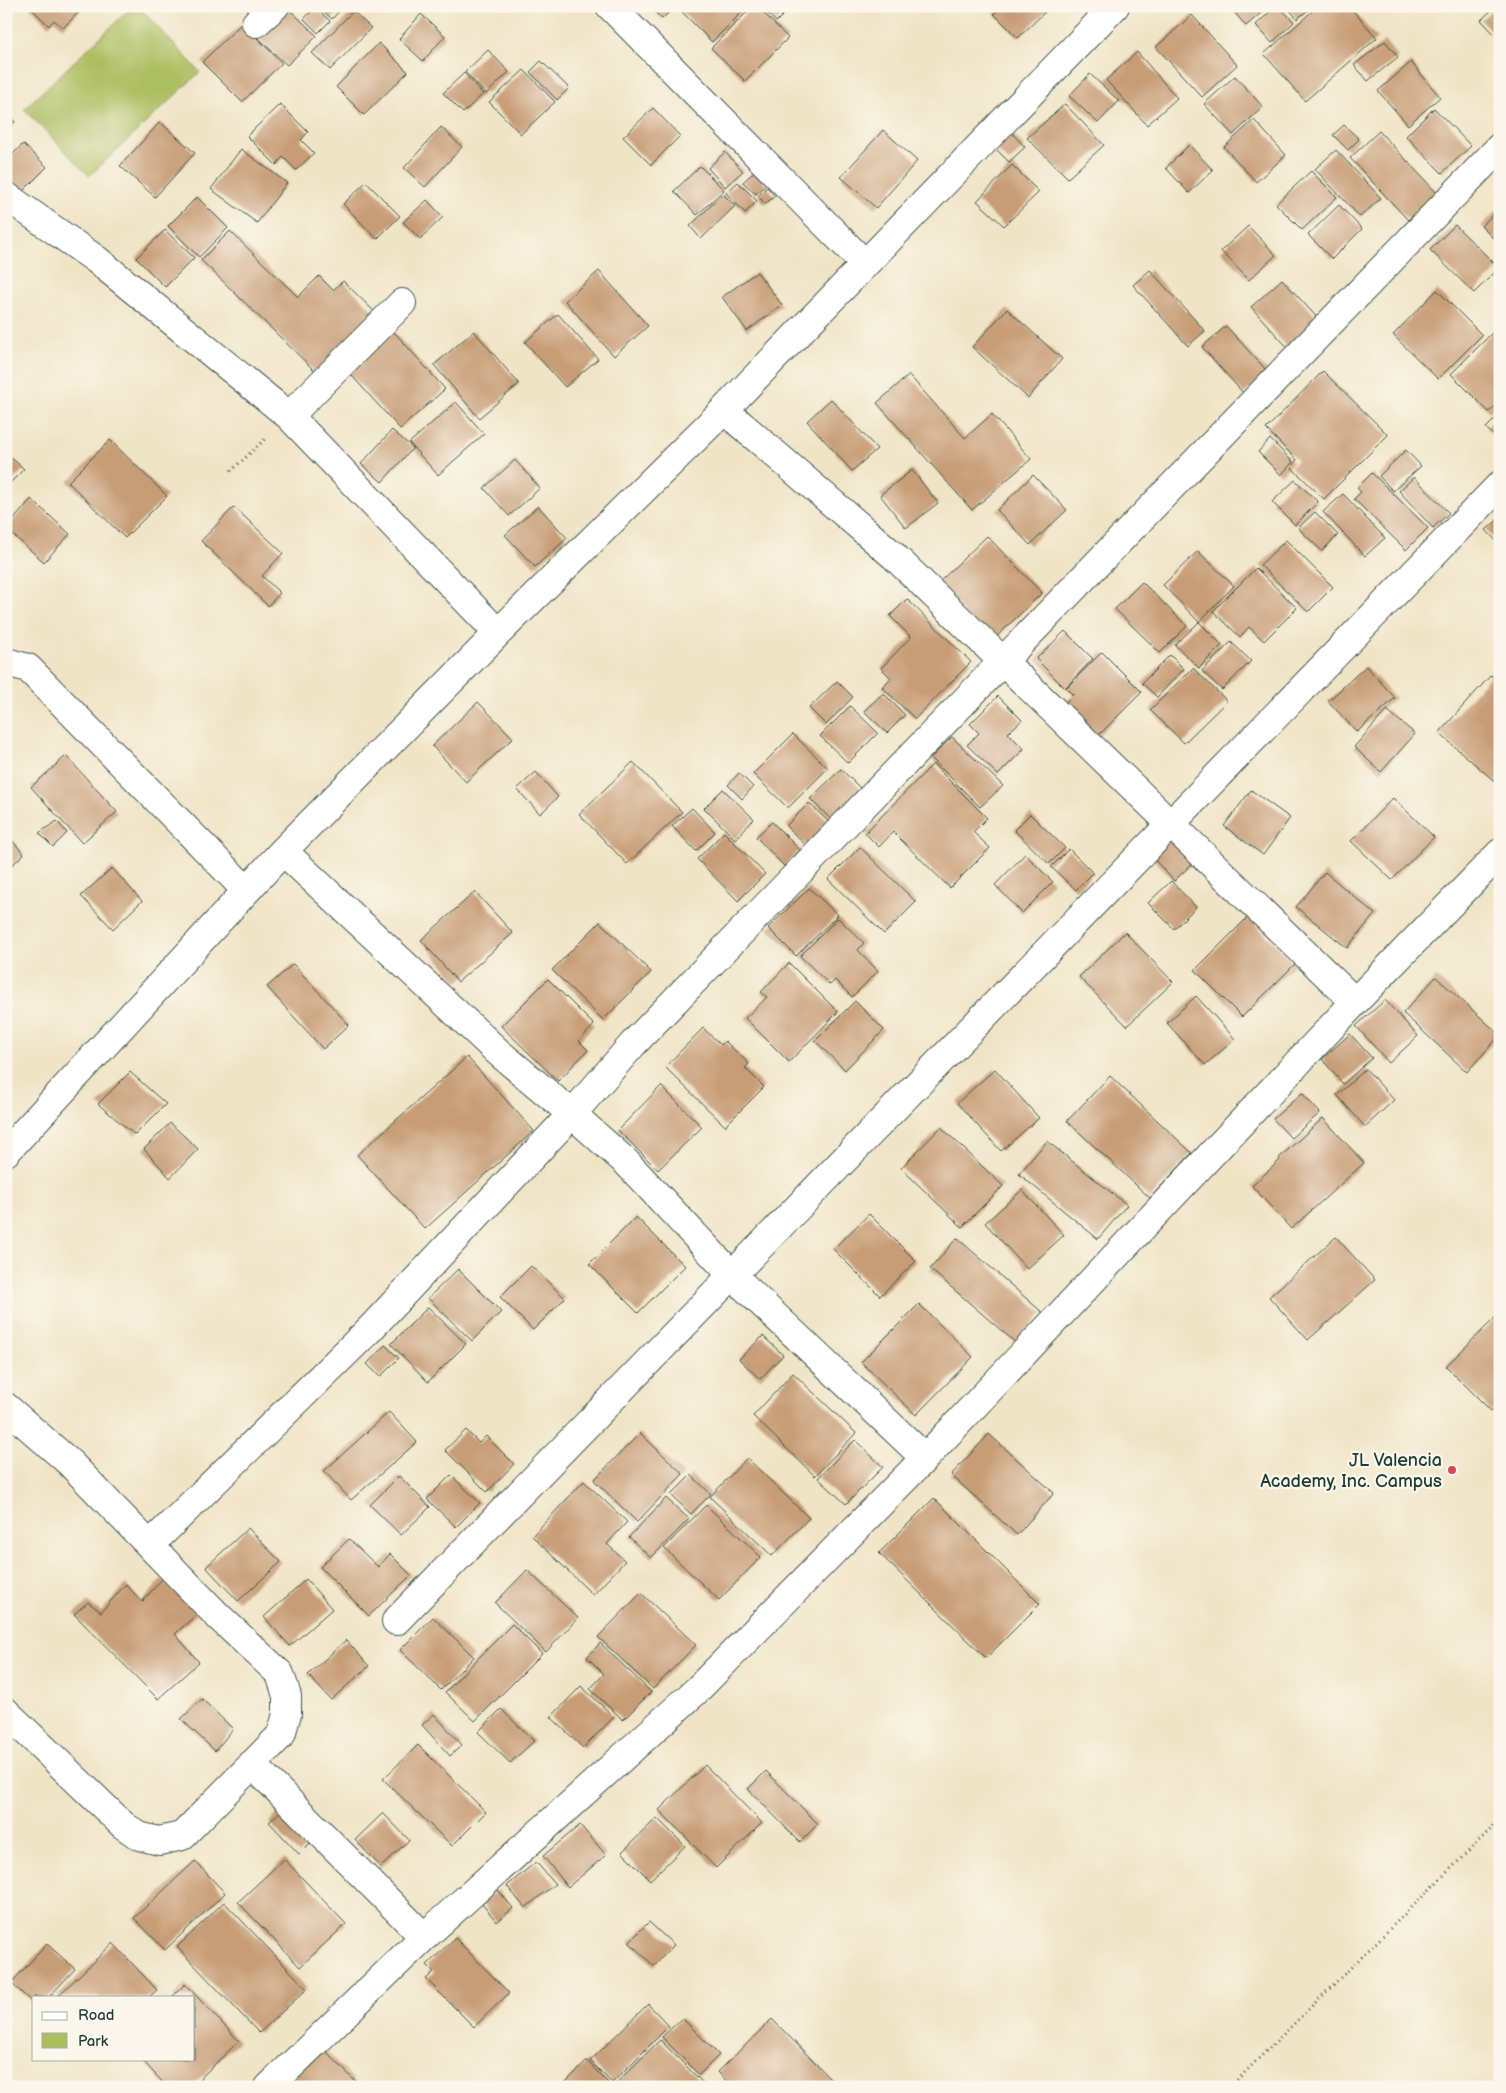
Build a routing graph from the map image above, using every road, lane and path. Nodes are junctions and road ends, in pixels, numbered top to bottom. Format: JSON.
{"nodes":[{"id":1,"x":610,"y":6,"type":"edge"},
{"id":2,"x":1115,"y":6,"type":"edge"},
{"id":3,"x":1500,"y":147,"type":"edge"},
{"id":4,"x":6,"y":196,"type":"edge"},
{"id":5,"x":865,"y":264,"type":"junction"},
{"id":6,"x":402,"y":303,"type":"dead end"},
{"id":7,"x":724,"y":410,"type":"junction"},
{"id":8,"x":289,"y":416,"type":"junction"},
{"id":9,"x":231,"y":471,"type":"dead end"},
{"id":10,"x":1500,"y":484,"type":"edge"},
{"id":11,"x":498,"y":633,"type":"junction"},
{"id":12,"x":1004,"y":660,"type":"junction"},
{"id":13,"x":6,"y":662,"type":"edge"},
{"id":14,"x":1172,"y":824,"type":"junction"},
{"id":15,"x":283,"y":851,"type":"junction"},
{"id":16,"x":1500,"y":853,"type":"edge"},
{"id":17,"x":246,"y":890,"type":"junction"},
{"id":18,"x":1355,"y":1002,"type":"junction"},
{"id":19,"x":572,"y":1114,"type":"junction"},
{"id":20,"x":10,"y":1140,"type":"edge"},
{"id":21,"x":734,"y":1276,"type":"junction"},
{"id":22,"x":6,"y":1407,"type":"edge"},
{"id":23,"x":925,"y":1458,"type":"junction"},
{"id":24,"x":150,"y":1544,"type":"junction"},
{"id":25,"x":396,"y":1621,"type":"dead end"},
{"id":26,"x":6,"y":1712,"type":"edge"},
{"id":27,"x":252,"y":1764,"type":"junction"},
{"id":28,"x":1500,"y":1820,"type":"edge"},
{"id":29,"x":424,"y":1937,"type":"junction"},
{"id":30,"x":269,"y":2087,"type":"edge"},
{"id":31,"x":1230,"y":2087,"type":"edge"}],
"edges":[{"from":1,"to":5,"type":"street"},
{"from":2,"to":5,"type":"street"},
{"from":3,"to":12,"type":"street"},
{"from":4,"to":8,"type":"street"},
{"from":5,"to":7,"type":"street"},
{"from":6,"to":8,"type":"street"},
{"from":7,"to":11,"type":"street"},
{"from":7,"to":12,"type":"street"},
{"from":8,"to":9,"type":"path"},
{"from":8,"to":11,"type":"street"},
{"from":10,"to":14,"type":"street"},
{"from":11,"to":15,"type":"street"},
{"from":12,"to":14,"type":"street"},
{"from":12,"to":19,"type":"street"},
{"from":13,"to":17,"type":"street"},
{"from":14,"to":18,"type":"street"},
{"from":14,"to":21,"type":"street"},
{"from":15,"to":17,"type":"street"},
{"from":15,"to":19,"type":"street"},
{"from":16,"to":18,"type":"street"},
{"from":17,"to":20,"type":"street"},
{"from":18,"to":23,"type":"street"},
{"from":19,"to":21,"type":"street"},
{"from":19,"to":24,"type":"street"},
{"from":21,"to":23,"type":"street"},
{"from":21,"to":25,"type":"street"},
{"from":22,"to":24,"type":"street"},
{"from":23,"to":29,"type":"street"},
{"from":24,"to":27,"type":"street"},
{"from":26,"to":27,"type":"street"},
{"from":27,"to":29,"type":"street"},
{"from":28,"to":31,"type":"path"},
{"from":29,"to":30,"type":"street"}]}
